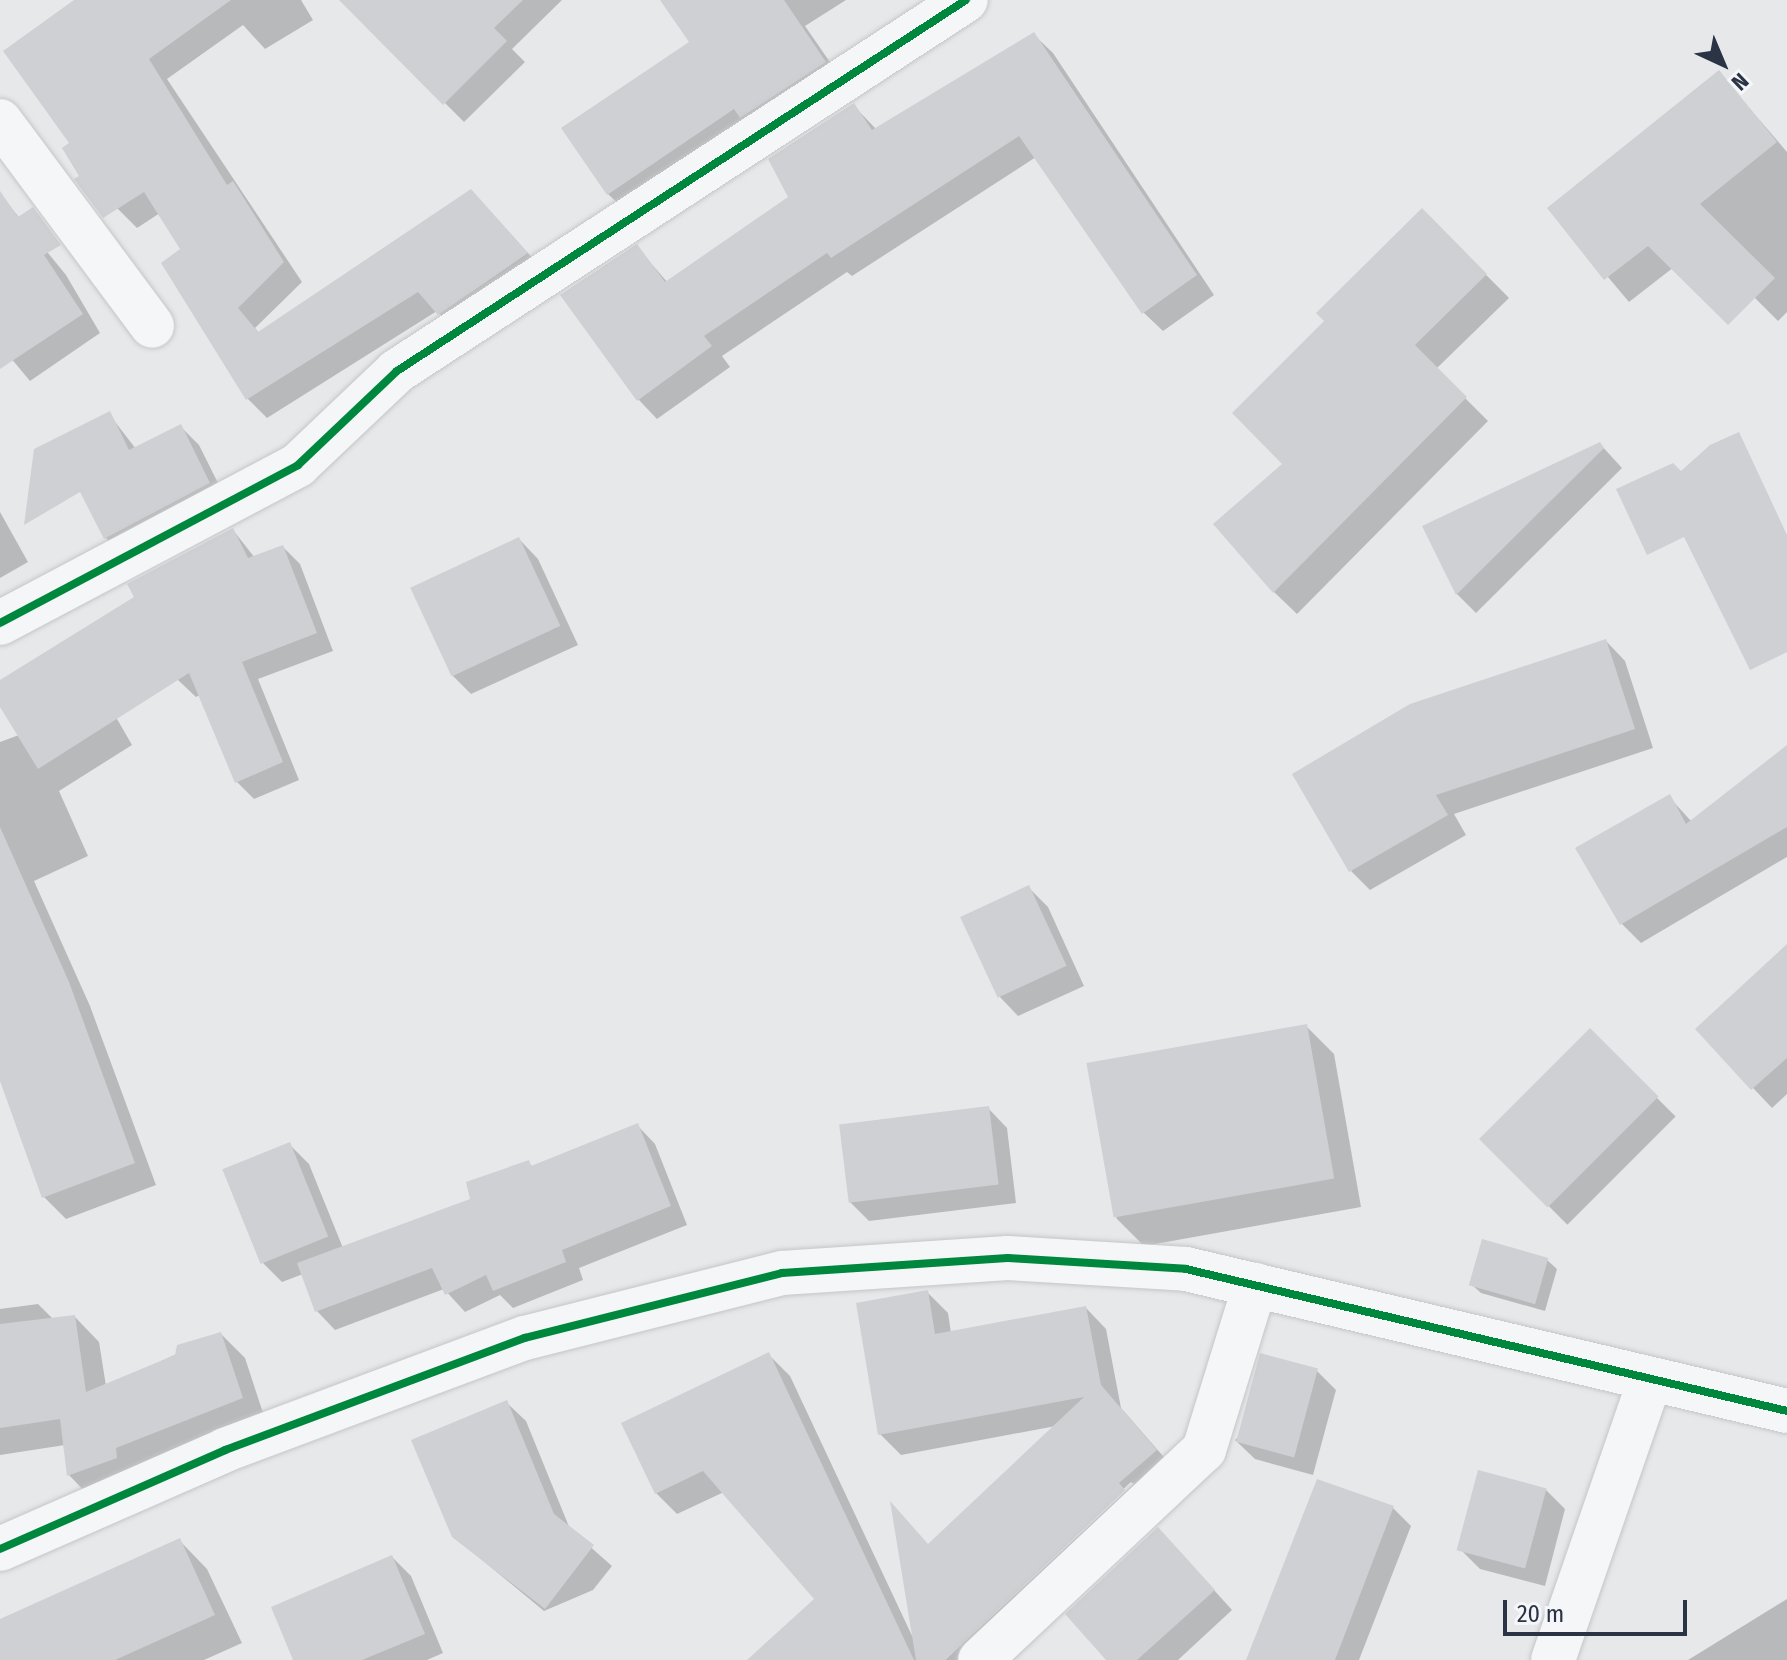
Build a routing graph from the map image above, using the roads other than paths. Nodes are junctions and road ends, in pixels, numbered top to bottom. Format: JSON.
{"nodes":[{"id":1,"x":966,"y":0,"type":"edge"},
{"id":2,"x":0,"y":121,"type":"edge"},
{"id":3,"x":152,"y":326,"type":"dead end"},
{"id":4,"x":0,"y":623,"type":"edge"},
{"id":5,"x":1255,"y":1285,"type":"junction"},
{"id":6,"x":1650,"y":1380,"type":"junction"},
{"id":7,"x":1787,"y":1411,"type":"edge"},
{"id":8,"x":0,"y":1549,"type":"edge"},
{"id":9,"x":980,"y":1660,"type":"edge"},
{"id":10,"x":1553,"y":1660,"type":"edge"}],
"edges":[{"from":1,"to":4,"type":"street"},
{"from":2,"to":3,"type":"street"},
{"from":5,"to":6,"type":"street"},
{"from":5,"to":8,"type":"street"},
{"from":5,"to":9,"type":"street"},
{"from":6,"to":7,"type":"street"},
{"from":6,"to":10,"type":"street"}]}
